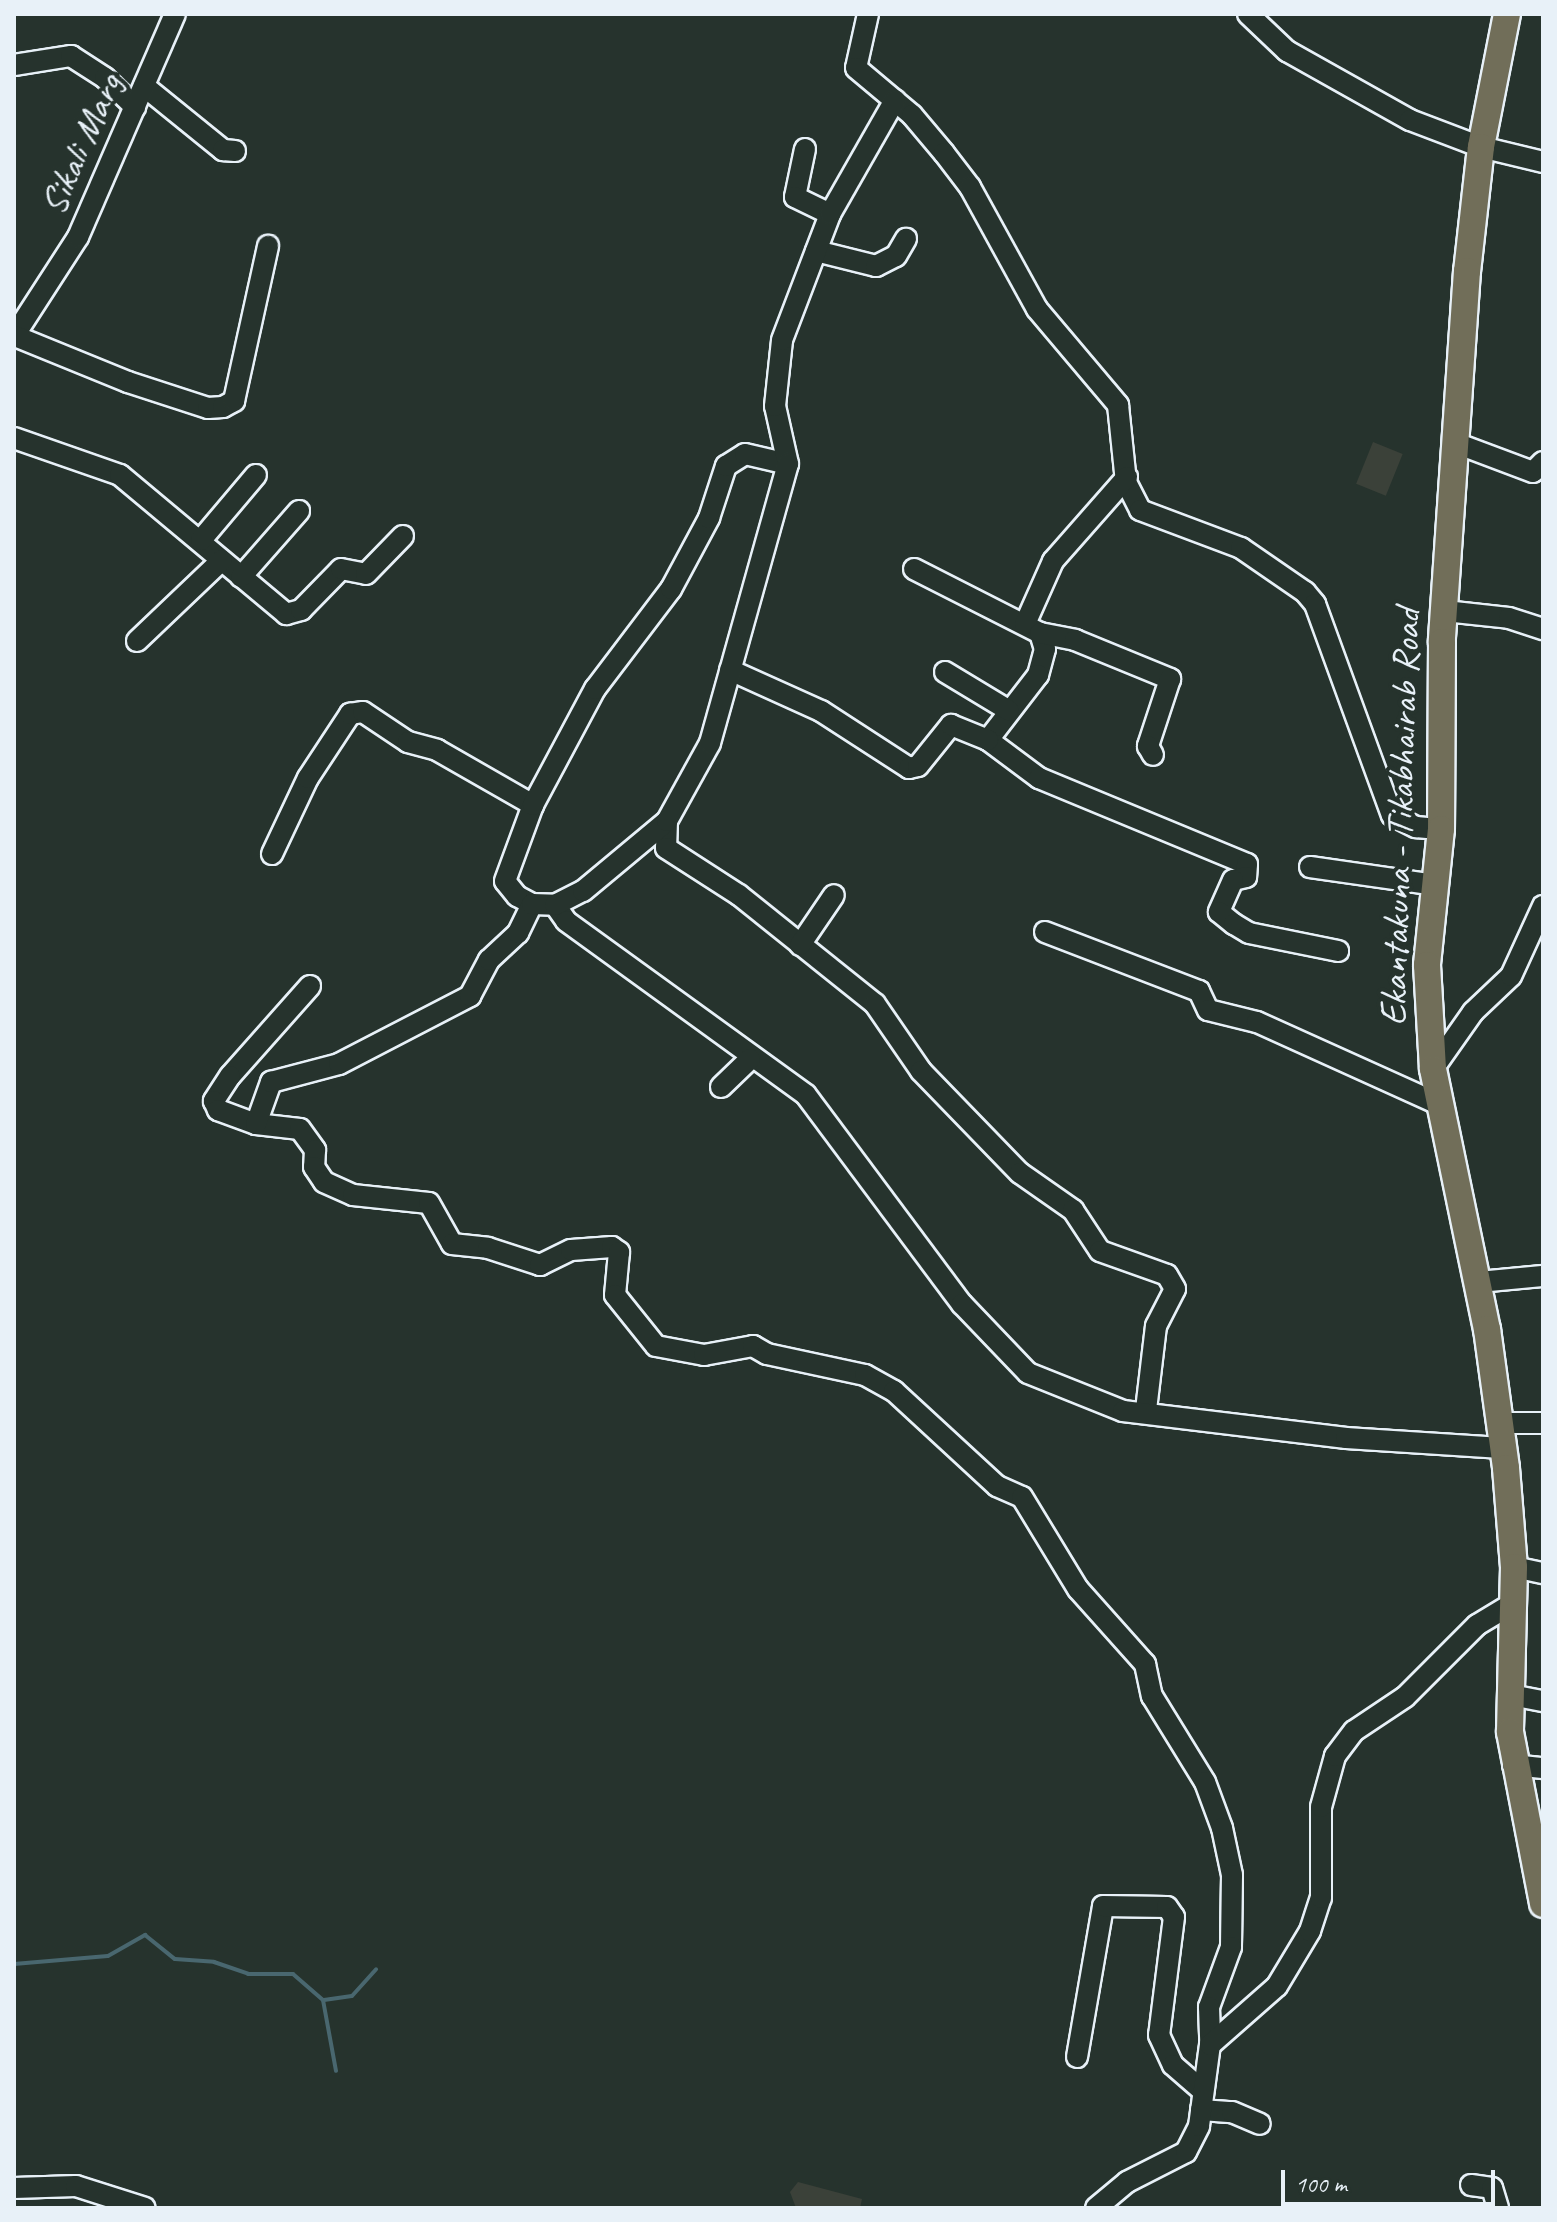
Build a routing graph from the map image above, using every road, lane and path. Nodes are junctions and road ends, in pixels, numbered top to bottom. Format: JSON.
{"nodes":[{"id":1,"x":175,"y":14,"type":"edge"},
{"id":2,"x":868,"y":14,"type":"edge"},
{"id":3,"x":1248,"y":14,"type":"edge"},
{"id":4,"x":1507,"y":14,"type":"edge"},
{"id":5,"x":14,"y":65,"type":"edge"},
{"id":6,"x":144,"y":86,"type":"junction"},
{"id":7,"x":895,"y":100,"type":"junction"},
{"id":8,"x":135,"y":107,"type":"junction"},
{"id":9,"x":1481,"y":147,"type":"junction"},
{"id":10,"x":805,"y":149,"type":"dead end"},
{"id":11,"x":235,"y":151,"type":"dead end"},
{"id":12,"x":1543,"y":162,"type":"edge"},
{"id":13,"x":830,"y":214,"type":"junction"},
{"id":14,"x":906,"y":239,"type":"dead end"},
{"id":15,"x":268,"y":246,"type":"dead end"},
{"id":16,"x":816,"y":251,"type":"junction"},
{"id":17,"x":14,"y":336,"type":"edge"},
{"id":18,"x":15,"y":441,"type":"edge"},
{"id":19,"x":1453,"y":442,"type":"junction"},
{"id":20,"x":1543,"y":462,"type":"edge"},
{"id":21,"x":788,"y":464,"type":"junction"},
{"id":22,"x":256,"y":475,"type":"dead end"},
{"id":23,"x":1127,"y":477,"type":"junction"},
{"id":24,"x":299,"y":511,"type":"dead end"},
{"id":25,"x":403,"y":536,"type":"dead end"},
{"id":26,"x":201,"y":540,"type":"junction"},
{"id":27,"x":222,"y":560,"type":"junction"},
{"id":28,"x":914,"y":569,"type":"dead end"},
{"id":29,"x":241,"y":577,"type":"junction"},
{"id":30,"x":1445,"y":611,"type":"junction"},
{"id":31,"x":1032,"y":629,"type":"junction"},
{"id":32,"x":1543,"y":629,"type":"edge"},
{"id":33,"x":137,"y":641,"type":"dead end"},
{"id":34,"x":730,"y":670,"type":"junction"},
{"id":35,"x":945,"y":672,"type":"dead end"},
{"id":36,"x":1008,"y":710,"type":"junction"},
{"id":37,"x":988,"y":740,"type":"junction"},
{"id":38,"x":1153,"y":755,"type":"dead end"},
{"id":39,"x":533,"y":805,"type":"junction"},
{"id":40,"x":667,"y":821,"type":"junction"},
{"id":41,"x":1441,"y":829,"type":"junction"},
{"id":42,"x":272,"y":854,"type":"dead end"},
{"id":43,"x":1310,"y":867,"type":"dead end"},
{"id":44,"x":1435,"y":885,"type":"junction"},
{"id":45,"x":834,"y":895,"type":"dead end"},
{"id":46,"x":532,"y":904,"type":"junction"},
{"id":47,"x":555,"y":905,"type":"junction"},
{"id":48,"x":1543,"y":906,"type":"edge"},
{"id":49,"x":1045,"y":932,"type":"dead end"},
{"id":50,"x":800,"y":945,"type":"junction"},
{"id":51,"x":1338,"y":951,"type":"dead end"},
{"id":52,"x":310,"y":986,"type":"dead end"},
{"id":53,"x":750,"y":1059,"type":"junction"},
{"id":54,"x":1433,"y":1069,"type":"junction"},
{"id":55,"x":721,"y":1087,"type":"dead end"},
{"id":56,"x":1439,"y":1104,"type":"junction"},
{"id":57,"x":256,"y":1124,"type":"junction"},
{"id":58,"x":1543,"y":1276,"type":"edge"},
{"id":59,"x":1478,"y":1282,"type":"junction"},
{"id":60,"x":1146,"y":1410,"type":"junction"},
{"id":61,"x":1543,"y":1423,"type":"edge"},
{"id":62,"x":1501,"y":1435,"type":"junction"},
{"id":63,"x":1514,"y":1567,"type":"junction"},
{"id":64,"x":1543,"y":1573,"type":"edge"},
{"id":65,"x":1512,"y":1604,"type":"junction"},
{"id":66,"x":1511,"y":1695,"type":"junction"},
{"id":67,"x":1543,"y":1701,"type":"edge"},
{"id":68,"x":1513,"y":1765,"type":"junction"},
{"id":69,"x":1543,"y":1768,"type":"edge"},
{"id":70,"x":1543,"y":1904,"type":"edge"},
{"id":71,"x":1210,"y":2045,"type":"junction"},
{"id":72,"x":1077,"y":2057,"type":"dead end"},
{"id":73,"x":1202,"y":2100,"type":"junction"},
{"id":74,"x":1260,"y":2124,"type":"dead end"},
{"id":75,"x":1471,"y":2185,"type":"dead end"},
{"id":76,"x":14,"y":2188,"type":"edge"},
{"id":77,"x":145,"y":2208,"type":"edge"},
{"id":78,"x":1096,"y":2208,"type":"edge"},
{"id":79,"x":1498,"y":2208,"type":"edge"}],
"edges":[{"from":1,"to":6,"type":"street","name":"Sikali Marg"},
{"from":2,"to":7,"type":"street"},
{"from":3,"to":9,"type":"street"},
{"from":4,"to":9,"type":"main road","name":"Ekantakuna - Tikabhairab Road"},
{"from":5,"to":8,"type":"street"},
{"from":6,"to":8,"type":"street","name":"Sikali Marg"},
{"from":6,"to":11,"type":"street"},
{"from":7,"to":13,"type":"street"},
{"from":7,"to":23,"type":"street"},
{"from":8,"to":17,"type":"street","name":"Sikali Marg"},
{"from":9,"to":12,"type":"street"},
{"from":9,"to":19,"type":"main road","name":"Ekantakuna - Tikabhairab Road"},
{"from":10,"to":13,"type":"street"},
{"from":13,"to":16,"type":"street"},
{"from":14,"to":16,"type":"street"},
{"from":15,"to":17,"type":"street"},
{"from":16,"to":21,"type":"street"},
{"from":18,"to":26,"type":"street"},
{"from":19,"to":20,"type":"street"},
{"from":19,"to":30,"type":"main road","name":"Ekantakuna - Tikabhairab Road"},
{"from":21,"to":34,"type":"street"},
{"from":21,"to":39,"type":"street"},
{"from":22,"to":26,"type":"street"},
{"from":23,"to":31,"type":"street"},
{"from":23,"to":41,"type":"street"},
{"from":24,"to":29,"type":"street"},
{"from":25,"to":29,"type":"street"},
{"from":26,"to":27,"type":"street"},
{"from":27,"to":29,"type":"street"},
{"from":27,"to":33,"type":"street"},
{"from":28,"to":31,"type":"street"},
{"from":30,"to":32,"type":"street"},
{"from":30,"to":41,"type":"main road","name":"Ekantakuna - Tikabhairab Road"},
{"from":31,"to":36,"type":"street"},
{"from":31,"to":38,"type":"street"},
{"from":34,"to":37,"type":"street"},
{"from":34,"to":40,"type":"street"},
{"from":35,"to":36,"type":"street"},
{"from":36,"to":37,"type":"street"},
{"from":37,"to":51,"type":"street"},
{"from":39,"to":42,"type":"street"},
{"from":39,"to":46,"type":"street"},
{"from":40,"to":47,"type":"street"},
{"from":40,"to":50,"type":"street"},
{"from":41,"to":44,"type":"main road","name":"Ekantakuna - Tikabhairab Road"},
{"from":43,"to":44,"type":"street"},
{"from":44,"to":54,"type":"main road","name":"Ekantakuna - Tikabhairab Road"},
{"from":45,"to":50,"type":"street"},
{"from":46,"to":47,"type":"street"},
{"from":46,"to":57,"type":"street"},
{"from":47,"to":53,"type":"street"},
{"from":48,"to":54,"type":"street"},
{"from":49,"to":56,"type":"street"},
{"from":50,"to":60,"type":"street"},
{"from":52,"to":57,"type":"street"},
{"from":53,"to":55,"type":"street"},
{"from":53,"to":60,"type":"street"},
{"from":54,"to":56,"type":"main road","name":"Ekantakuna - Tikabhairab Road"},
{"from":56,"to":59,"type":"main road","name":"Ekantakuna - Tikabhairab Road"},
{"from":57,"to":71,"type":"street"},
{"from":58,"to":59,"type":"street"},
{"from":59,"to":62,"type":"main road","name":"Ekantakuna - Tikabhairab Road"},
{"from":60,"to":62,"type":"street"},
{"from":61,"to":62,"type":"street"},
{"from":62,"to":63,"type":"main road","name":"Ekantakuna - Tikabhairab Road"},
{"from":63,"to":64,"type":"street"},
{"from":63,"to":65,"type":"main road","name":"Ekantakuna - Tikabhairab Road"},
{"from":65,"to":66,"type":"main road","name":"Ekantakuna - Tikabhairab Road"},
{"from":65,"to":71,"type":"street"},
{"from":66,"to":67,"type":"street"},
{"from":66,"to":68,"type":"main road","name":"Ekantakuna - Tikabhairab Road"},
{"from":68,"to":69,"type":"street"},
{"from":68,"to":70,"type":"main road","name":"Ekantakuna - Tikabhairab Road"},
{"from":71,"to":73,"type":"street"},
{"from":72,"to":73,"type":"street"},
{"from":73,"to":74,"type":"street"},
{"from":73,"to":78,"type":"street"},
{"from":75,"to":79,"type":"street"},
{"from":76,"to":77,"type":"street"}]}
